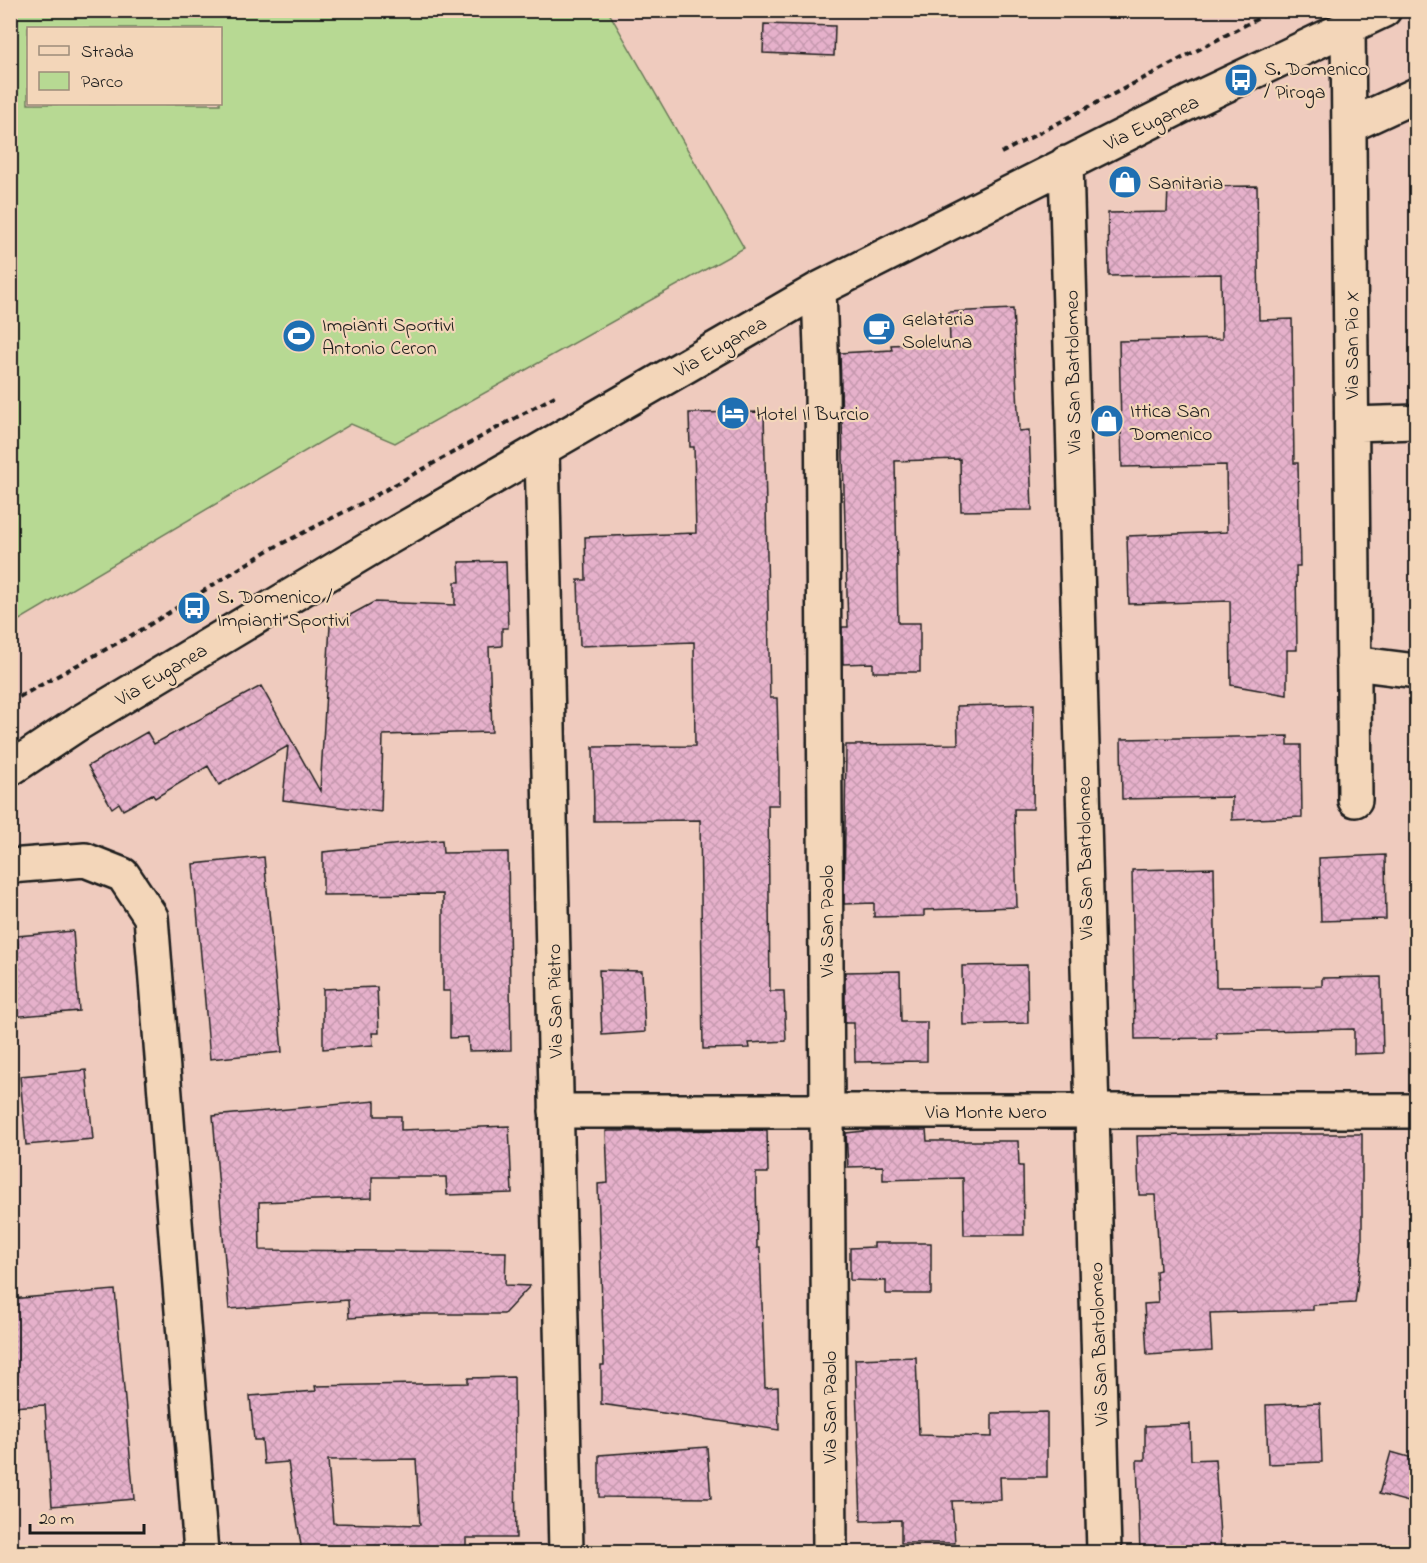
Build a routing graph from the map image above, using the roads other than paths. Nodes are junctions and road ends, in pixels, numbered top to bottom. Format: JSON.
{"nodes":[{"id":1,"x":1384,"y":10,"type":"edge"},
{"id":2,"x":1348,"y":27,"type":"junction"},
{"id":3,"x":1416,"y":95,"type":"edge"},
{"id":4,"x":1349,"y":126,"type":"junction"},
{"id":5,"x":1066,"y":163,"type":"junction"},
{"id":6,"x":819,"y":289,"type":"junction"},
{"id":7,"x":1416,"y":422,"type":"edge"},
{"id":8,"x":1352,"y":424,"type":"junction"},
{"id":9,"x":542,"y":450,"type":"junction"},
{"id":10,"x":1353,"y":663,"type":"junction"},
{"id":11,"x":1416,"y":671,"type":"edge"},
{"id":12,"x":79,"y":723,"type":"junction"},
{"id":13,"x":10,"y":753,"type":"edge"},
{"id":14,"x":10,"y":769,"type":"edge"},
{"id":15,"x":1355,"y":800,"type":"dead end"},
{"id":16,"x":10,"y":866,"type":"edge"},
{"id":17,"x":556,"y":1111,"type":"junction"},
{"id":18,"x":1090,"y":1111,"type":"junction"},
{"id":19,"x":1416,"y":1111,"type":"edge"},
{"id":20,"x":827,"y":1112,"type":"junction"},
{"id":21,"x":201,"y":1552,"type":"edge"},
{"id":22,"x":566,"y":1552,"type":"edge"},
{"id":23,"x":830,"y":1552,"type":"edge"},
{"id":24,"x":1104,"y":1552,"type":"edge"}],
"edges":[{"from":1,"to":2,"type":"street","name":"Via Euganea"},
{"from":2,"to":4,"type":"street","name":"Via San Pio X"},
{"from":2,"to":5,"type":"street","name":"Via Euganea"},
{"from":3,"to":4,"type":"street"},
{"from":4,"to":8,"type":"street","name":"Via San Pio X"},
{"from":5,"to":6,"type":"street","name":"Via Euganea"},
{"from":5,"to":18,"type":"street","name":"Via San Bartolomeo"},
{"from":6,"to":9,"type":"street","name":"Via Euganea"},
{"from":6,"to":20,"type":"street","name":"Via San Paolo"},
{"from":7,"to":8,"type":"street"},
{"from":8,"to":10,"type":"street","name":"Via San Pio X"},
{"from":9,"to":12,"type":"street","name":"Via Euganea"},
{"from":9,"to":17,"type":"street","name":"Via San Pietro"},
{"from":10,"to":11,"type":"street"},
{"from":10,"to":15,"type":"street","name":"Via San Pio X"},
{"from":12,"to":13,"type":"street","name":"Via Euganea"},
{"from":12,"to":14,"type":"street","name":"Via Euganea"},
{"from":16,"to":21,"type":"street"},
{"from":17,"to":20,"type":"street","name":"Via Monte Nero"},
{"from":17,"to":22,"type":"street","name":"Via San Pietro"},
{"from":18,"to":19,"type":"street","name":"Via Monte Nero"},
{"from":18,"to":20,"type":"street","name":"Via Monte Nero"},
{"from":18,"to":24,"type":"street","name":"Via San Bartolomeo"},
{"from":20,"to":23,"type":"street","name":"Via San Paolo"}]}
